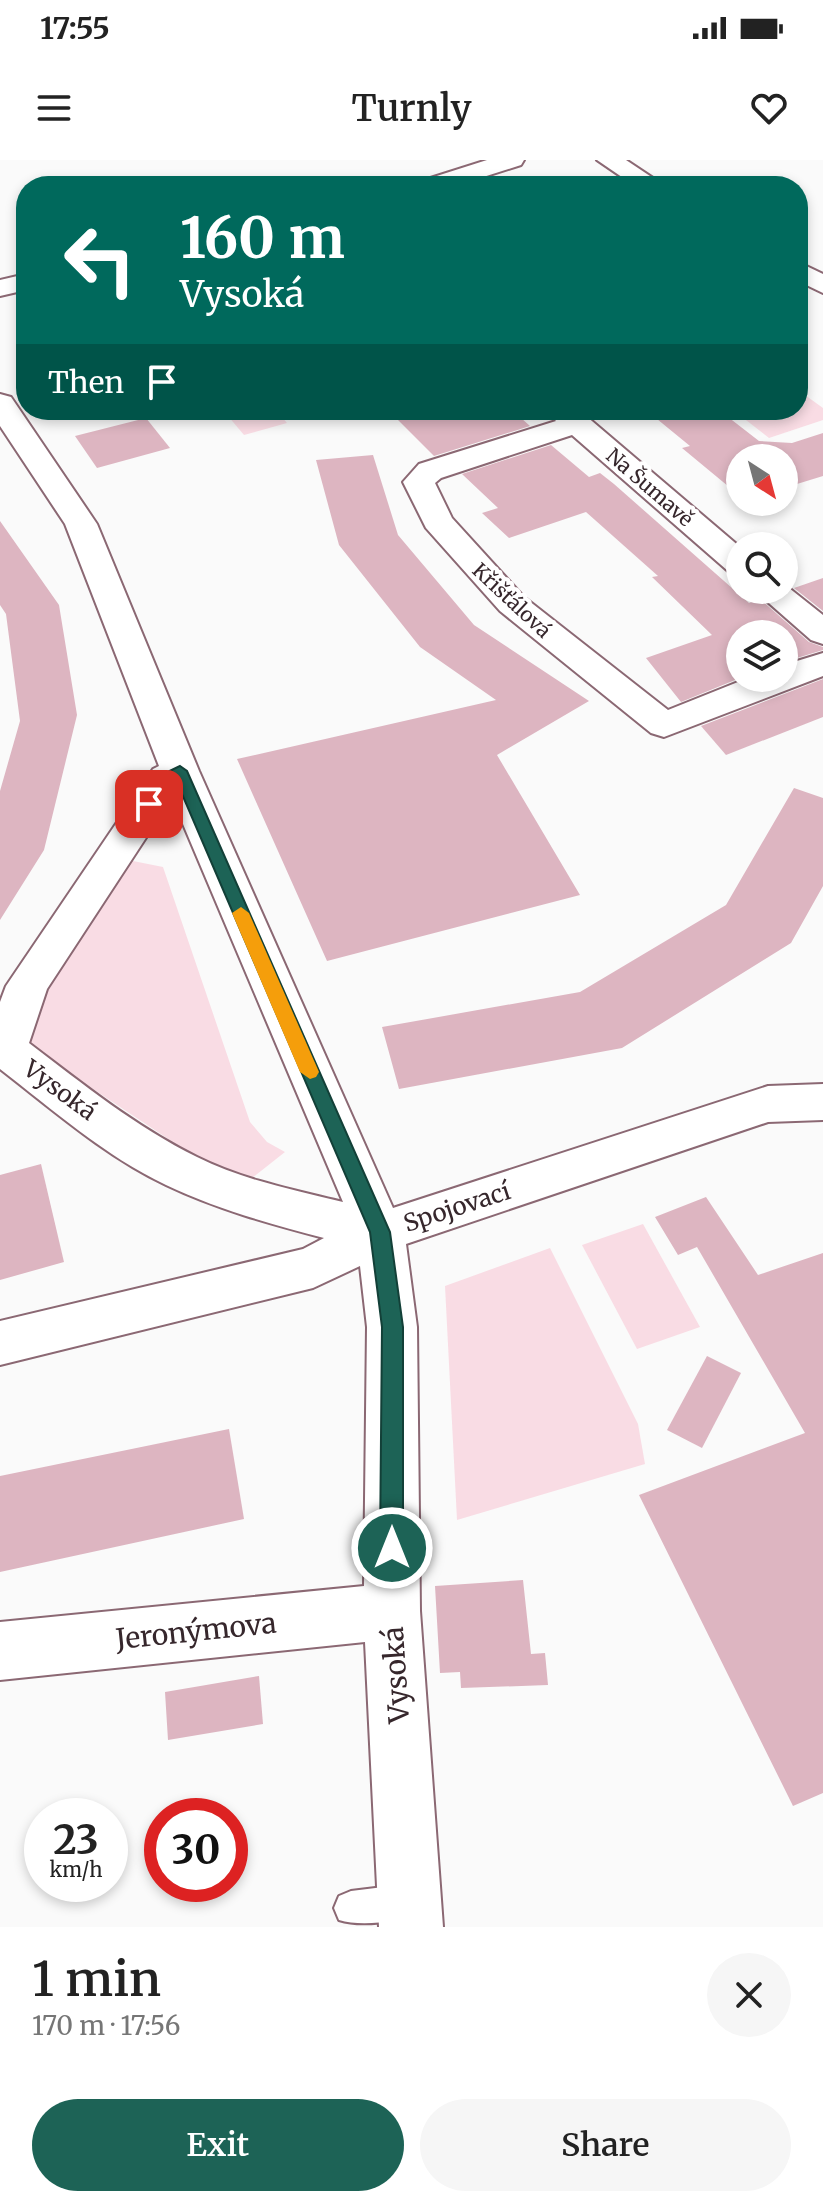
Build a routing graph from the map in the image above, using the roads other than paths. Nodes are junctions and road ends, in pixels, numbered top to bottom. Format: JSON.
{"nodes":[{"id":1,"x":512,"y":160,"type":"edge"},
{"id":2,"x":609,"y":160,"type":"edge"},
{"id":3,"x":462,"y":176,"type":"edge"},
{"id":4,"x":636,"y":176,"type":"edge"},
{"id":5,"x":0,"y":403,"type":"edge"},
{"id":6,"x":561,"y":420,"type":"edge"},
{"id":7,"x":572,"y":420,"type":"edge"},
{"id":8,"x":726,"y":552,"type":"edge"},
{"id":9,"x":788,"y":604,"type":"edge"},
{"id":10,"x":823,"y":633,"type":"edge"},
{"id":11,"x":823,"y":664,"type":"edge"},
{"id":12,"x":798,"y":672,"type":"edge"},
{"id":13,"x":745,"y":692,"type":"edge"},
{"id":14,"x":180,"y":771,"type":"junction"},
{"id":15,"x":823,"y":1102,"type":"edge"},
{"id":16,"x":380,"y":1232,"type":"junction"},
{"id":17,"x":0,"y":1343,"type":"edge"},
{"id":18,"x":392,"y":1611,"type":"junction"},
{"id":19,"x":0,"y":1651,"type":"edge"},
{"id":20,"x":351,"y":1908,"type":"dead end"},
{"id":21,"x":410,"y":1914,"type":"edge"}],
"edges":[{"from":1,"to":3,"type":"street"},
{"from":2,"to":4,"type":"street"},
{"from":5,"to":14,"type":"street","name":"Vysoká"},
{"from":6,"to":13,"type":"street","name":"Křišťálová"},
{"from":7,"to":8,"type":"street","name":"Na Šumavě"},
{"from":9,"to":10,"type":"street"},
{"from":11,"to":12,"type":"street","name":"Křišťálová"},
{"from":14,"to":16,"type":"street","name":"Vysoká"},
{"from":14,"to":16,"type":"street","name":"Vysoká"},
{"from":15,"to":16,"type":"street","name":"Spojovací"},
{"from":16,"to":17,"type":"street","name":"Spojovací"},
{"from":16,"to":18,"type":"street","name":"Vysoká"},
{"from":18,"to":19,"type":"street","name":"Jeronýmova"},
{"from":18,"to":21,"type":"street","name":"Vysoká"},
{"from":20,"to":21,"type":"lane"}]}
